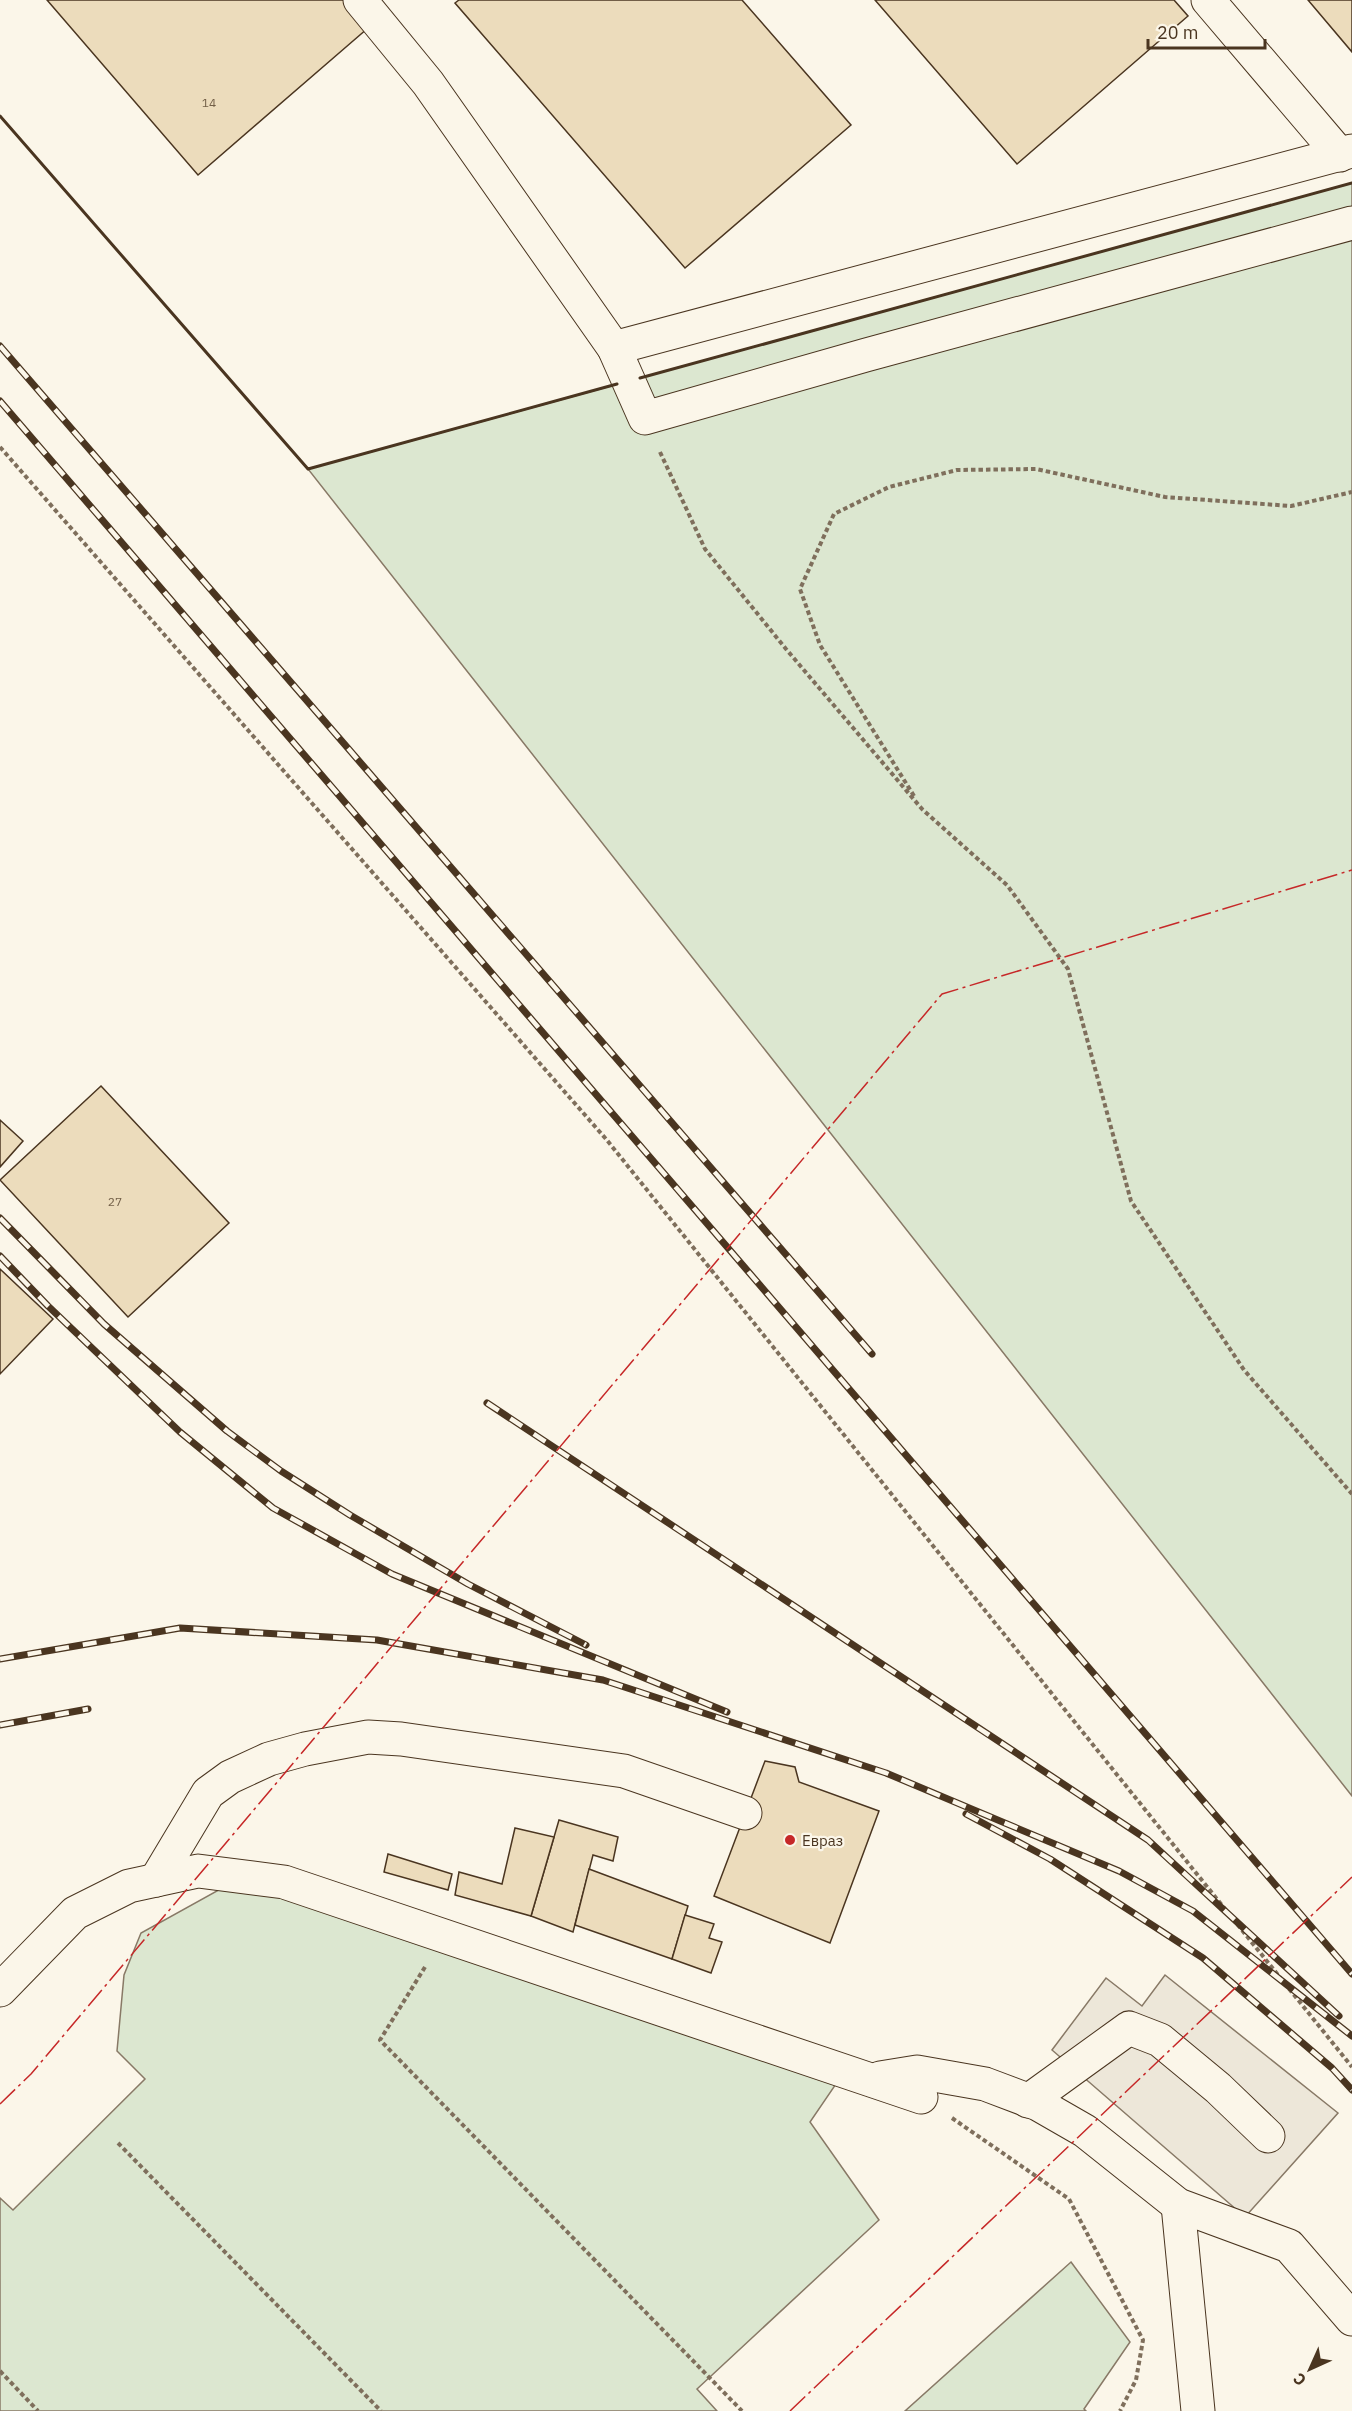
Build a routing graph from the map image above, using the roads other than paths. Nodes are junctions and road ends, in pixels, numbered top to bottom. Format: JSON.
{"nodes":[{"id":1,"x":360,"y":0,"type":"edge"},
{"id":2,"x":1208,"y":0,"type":"edge"},
{"id":3,"x":1346,"y":153,"type":"edge"},
{"id":4,"x":1352,"y":223,"type":"edge"},
{"id":5,"x":614,"y":348,"type":"junction"},
{"id":6,"x":745,"y":1813,"type":"dead end"},
{"id":7,"x":156,"y":1880,"type":"junction"},
{"id":8,"x":0,"y":1990,"type":"edge"},
{"id":9,"x":869,"y":2079,"type":"junction"},
{"id":10,"x":921,"y":2097,"type":"road end"},
{"id":11,"x":1028,"y":2101,"type":"junction"},
{"id":12,"x":1268,"y":2136,"type":"dead end"},
{"id":13,"x":1178,"y":2205,"type":"junction"},
{"id":14,"x":1352,"y":2319,"type":"edge"},
{"id":15,"x":1198,"y":2411,"type":"edge"}],
"edges":[{"from":1,"to":5,"type":"lane"},
{"from":2,"to":3,"type":"lane"},
{"from":3,"to":5,"type":"lane"},
{"from":4,"to":5,"type":"lane"},
{"from":6,"to":7,"type":"lane"},
{"from":7,"to":8,"type":"lane"},
{"from":7,"to":9,"type":"lane"},
{"from":9,"to":10,"type":"lane"},
{"from":9,"to":11,"type":"lane"},
{"from":11,"to":12,"type":"lane"},
{"from":11,"to":13,"type":"lane"},
{"from":13,"to":14,"type":"lane"},
{"from":13,"to":15,"type":"lane"}]}
